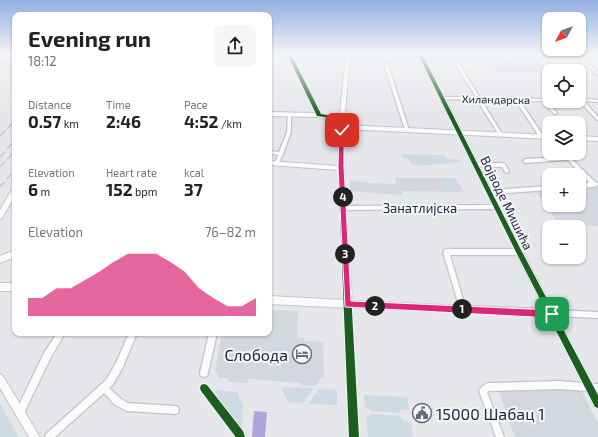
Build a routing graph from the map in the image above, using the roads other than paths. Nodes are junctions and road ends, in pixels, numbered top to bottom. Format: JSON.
{"nodes":[{"id":1,"x":299,"y":74,"type":"edge"},
{"id":2,"x":347,"y":74,"type":"edge"},
{"id":3,"x":389,"y":74,"type":"edge"},
{"id":4,"x":430,"y":74,"type":"edge"},
{"id":5,"x":464,"y":74,"type":"edge"},
{"id":6,"x":442,"y":98,"type":"junction"},
{"id":7,"x":479,"y":99,"type":"junction"},
{"id":8,"x":517,"y":99,"type":"junction"},
{"id":9,"x":542,"y":100,"type":"edge"},
{"id":10,"x":586,"y":100,"type":"edge"},
{"id":11,"x":598,"y":101,"type":"edge"},
{"id":12,"x":586,"y":106,"type":"edge"},
{"id":13,"x":552,"y":108,"type":"edge"},
{"id":14,"x":555,"y":113,"type":"dead end"},
{"id":15,"x":272,"y":114,"type":"edge"},
{"id":16,"x":289,"y":114,"type":"junction"},
{"id":17,"x":318,"y":115,"type":"junction"},
{"id":18,"x":598,"y":119,"type":"edge"},
{"id":19,"x":341,"y":120,"type":"junction"},
{"id":20,"x":342,"y":127,"type":"junction"},
{"id":21,"x":407,"y":130,"type":"junction"},
{"id":22,"x":460,"y":133,"type":"junction"},
{"id":23,"x":501,"y":135,"type":"junction"},
{"id":24,"x":542,"y":136,"type":"joint"},
{"id":25,"x":586,"y":138,"type":"edge"},
{"id":26,"x":598,"y":139,"type":"edge"},
{"id":27,"x":272,"y":152,"type":"edge"},
{"id":28,"x":281,"y":154,"type":"junction"},
{"id":29,"x":542,"y":159,"type":"edge"},
{"id":30,"x":572,"y":160,"type":"edge"},
{"id":31,"x":525,"y":161,"type":"dead end"},
{"id":32,"x":277,"y":162,"type":"junction"},
{"id":33,"x":272,"y":163,"type":"edge"},
{"id":34,"x":476,"y":165,"type":"junction"},
{"id":35,"x":341,"y":168,"type":"junction"},
{"id":36,"x":507,"y":171,"type":"dead end"},
{"id":37,"x":596,"y":184,"type":"edge"},
{"id":38,"x":586,"y":185,"type":"edge"},
{"id":39,"x":542,"y":188,"type":"edge"},
{"id":40,"x":490,"y":192,"type":"junction"},
{"id":41,"x":12,"y":195,"type":"edge"},
{"id":42,"x":497,"y":207,"type":"junction"},
{"id":43,"x":344,"y":208,"type":"junction"},
{"id":44,"x":0,"y":216,"type":"edge"},
{"id":45,"x":519,"y":252,"type":"junction"},
{"id":46,"x":12,"y":254,"type":"edge"},
{"id":47,"x":0,"y":260,"type":"edge"},
{"id":48,"x":1,"y":287,"type":"edge"},
{"id":49,"x":12,"y":288,"type":"edge"},
{"id":50,"x":272,"y":300,"type":"edge"},
{"id":51,"x":348,"y":304,"type":"junction"},
{"id":52,"x":463,"y":309,"type":"junction"},
{"id":53,"x":552,"y":314,"type":"junction"},
{"id":54,"x":598,"y":315,"type":"edge"},
{"id":55,"x":59,"y":336,"type":"edge"},
{"id":56,"x":132,"y":336,"type":"edge"},
{"id":57,"x":212,"y":336,"type":"edge"},
{"id":58,"x":204,"y":372,"type":"dead end"},
{"id":59,"x":0,"y":379,"type":"edge"},
{"id":60,"x":104,"y":388,"type":"junction"},
{"id":61,"x":594,"y":388,"type":"edge"},
{"id":62,"x":598,"y":404,"type":"edge"},
{"id":63,"x":175,"y":410,"type":"dead end"},
{"id":64,"x":20,"y":412,"type":"junction"},
{"id":65,"x":34,"y":437,"type":"edge"},
{"id":66,"x":49,"y":437,"type":"edge"},
{"id":67,"x":500,"y":437,"type":"edge"}],
"edges":[{"from":1,"to":17,"type":"street"},
{"from":2,"to":19,"type":"street"},
{"from":3,"to":21,"type":"street"},
{"from":4,"to":6,"type":"street","name":"Војводе Мишића"},
{"from":5,"to":7,"type":"street"},
{"from":6,"to":7,"type":"street","name":"Хиландарска"},
{"from":6,"to":22,"type":"street","name":"Војводе Мишића"},
{"from":7,"to":8,"type":"street","name":"Хиландарска"},
{"from":7,"to":23,"type":"street"},
{"from":8,"to":9,"type":"street","name":"Хиландарска"},
{"from":8,"to":24,"type":"street"},
{"from":10,"to":11,"type":"street"},
{"from":12,"to":18,"type":"street"},
{"from":13,"to":14,"type":"street"},
{"from":15,"to":16,"type":"street"},
{"from":16,"to":17,"type":"street"},
{"from":16,"to":28,"type":"street"},
{"from":17,"to":19,"type":"street"},
{"from":19,"to":20,"type":"street"},
{"from":20,"to":21,"type":"street"},
{"from":20,"to":35,"type":"street"},
{"from":21,"to":22,"type":"street"},
{"from":22,"to":23,"type":"street"},
{"from":22,"to":34,"type":"street","name":"Војводе Мишића"},
{"from":23,"to":24,"type":"street"},
{"from":25,"to":26,"type":"street"},
{"from":27,"to":28,"type":"street"},
{"from":28,"to":32,"type":"street"},
{"from":29,"to":31,"type":"street"},
{"from":30,"to":37,"type":"street"},
{"from":32,"to":33,"type":"street"},
{"from":32,"to":35,"type":"street"},
{"from":34,"to":36,"type":"street"},
{"from":34,"to":40,"type":"street","name":"Војводе Мишића"},
{"from":35,"to":43,"type":"street"},
{"from":37,"to":38,"type":"street"},
{"from":39,"to":40,"type":"street"},
{"from":40,"to":42,"type":"street","name":"Војводе Мишића"},
{"from":41,"to":44,"type":"street"},
{"from":42,"to":43,"type":"street","name":"Занатлијска"},
{"from":42,"to":45,"type":"street","name":"Војводе Мишића"},
{"from":43,"to":51,"type":"street"},
{"from":45,"to":52,"type":"street"},
{"from":45,"to":53,"type":"street","name":"Војводе Мишића"},
{"from":46,"to":47,"type":"street"},
{"from":48,"to":49,"type":"street"},
{"from":50,"to":51,"type":"street"},
{"from":51,"to":52,"type":"street"},
{"from":52,"to":53,"type":"street"},
{"from":53,"to":54,"type":"street"},
{"from":53,"to":61,"type":"street","name":"Војводе Мишића"},
{"from":55,"to":64,"type":"street"},
{"from":56,"to":60,"type":"street"},
{"from":57,"to":58,"type":"street"},
{"from":59,"to":64,"type":"street"},
{"from":60,"to":63,"type":"street"},
{"from":60,"to":66,"type":"street"},
{"from":61,"to":62,"type":"street","name":"Војводе Мишића"},
{"from":61,"to":67,"type":"street"},
{"from":64,"to":65,"type":"street"}]}
